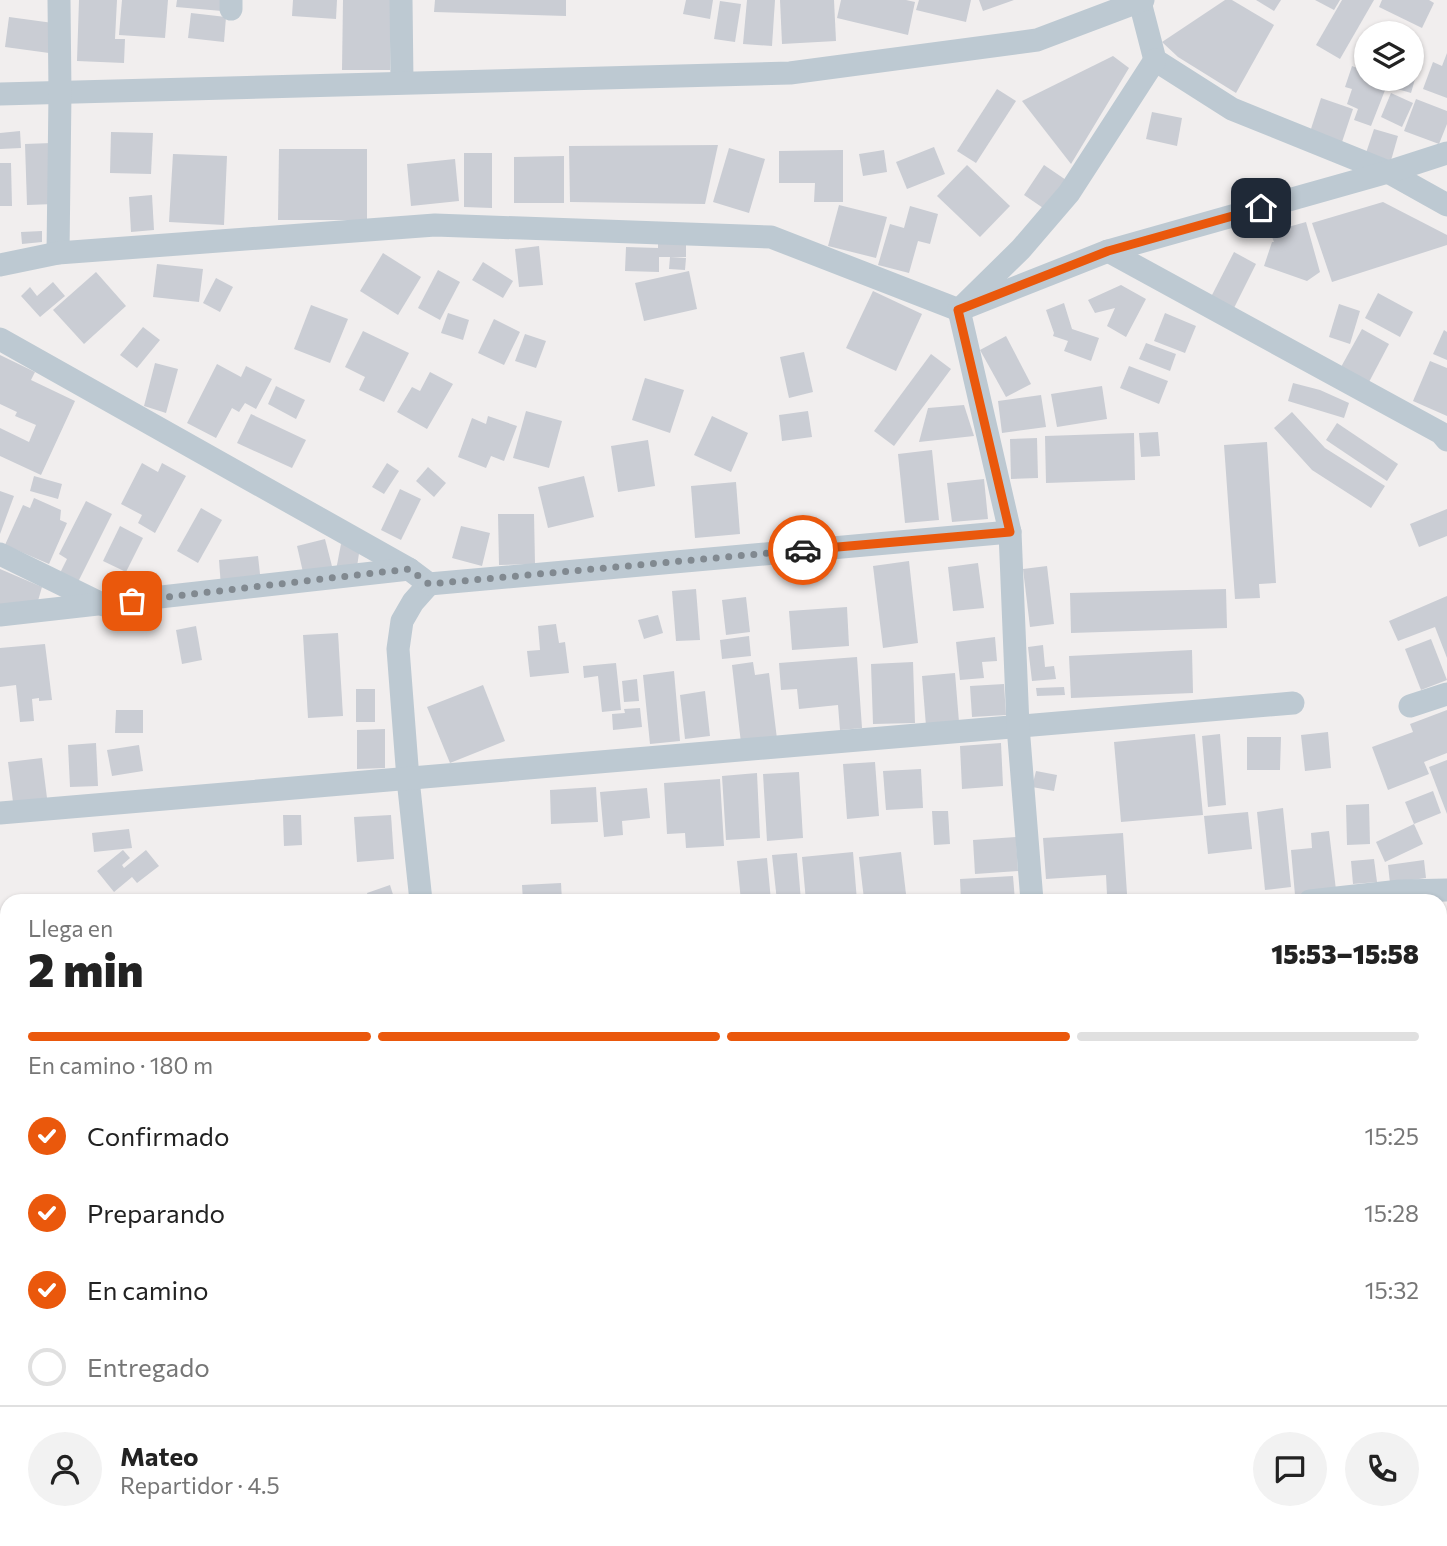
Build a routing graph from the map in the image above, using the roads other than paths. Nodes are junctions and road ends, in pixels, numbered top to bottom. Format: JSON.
{"nodes":[{"id":1,"x":59,"y":0,"type":"edge"},
{"id":2,"x":401,"y":0,"type":"edge"},
{"id":3,"x":1142,"y":1,"type":"edge"},
{"id":4,"x":1155,"y":60,"type":"junction"},
{"id":5,"x":402,"y":81,"type":"junction"},
{"id":6,"x":60,"y":93,"type":"junction"},
{"id":7,"x":0,"y":94,"type":"edge"},
{"id":8,"x":1447,"y":153,"type":"edge"},
{"id":9,"x":1388,"y":172,"type":"junction"},
{"id":10,"x":1447,"y":205,"type":"edge"},
{"id":11,"x":1108,"y":251,"type":"junction"},
{"id":12,"x":58,"y":253,"type":"junction"},
{"id":13,"x":0,"y":265,"type":"edge"},
{"id":14,"x":958,"y":310,"type":"junction"},
{"id":15,"x":0,"y":339,"type":"edge"},
{"id":16,"x":1447,"y":440,"type":"edge"},
{"id":17,"x":1010,"y":532,"type":"junction"},
{"id":18,"x":0,"y":554,"type":"edge"},
{"id":19,"x":409,"y":569,"type":"junction"},
{"id":20,"x":429,"y":584,"type":"junction"},
{"id":21,"x":104,"y":605,"type":"junction"},
{"id":22,"x":0,"y":615,"type":"edge"},
{"id":23,"x":1447,"y":694,"type":"edge"},
{"id":24,"x":1293,"y":703,"type":"dead end"},
{"id":25,"x":1410,"y":706,"type":"dead end"},
{"id":26,"x":1018,"y":726,"type":"junction"},
{"id":27,"x":408,"y":779,"type":"junction"},
{"id":28,"x":0,"y":813,"type":"edge"},
{"id":29,"x":1447,"y":890,"type":"edge"},
{"id":30,"x":420,"y":894,"type":"edge"},
{"id":31,"x":1031,"y":894,"type":"edge"},
{"id":32,"x":1373,"y":894,"type":"edge"}],
"edges":[{"from":1,"to":6,"type":"street"},
{"from":2,"to":5,"type":"street"},
{"from":3,"to":4,"type":"street"},
{"from":3,"to":5,"type":"street"},
{"from":4,"to":9,"type":"street"},
{"from":4,"to":14,"type":"street"},
{"from":5,"to":6,"type":"street"},
{"from":6,"to":7,"type":"street"},
{"from":6,"to":12,"type":"street"},
{"from":8,"to":9,"type":"street"},
{"from":9,"to":10,"type":"street"},
{"from":9,"to":11,"type":"street"},
{"from":11,"to":14,"type":"street"},
{"from":11,"to":16,"type":"street"},
{"from":12,"to":13,"type":"street"},
{"from":12,"to":14,"type":"street"},
{"from":14,"to":17,"type":"street"},
{"from":15,"to":19,"type":"street"},
{"from":17,"to":20,"type":"street"},
{"from":17,"to":26,"type":"street"},
{"from":18,"to":21,"type":"street"},
{"from":19,"to":20,"type":"street"},
{"from":19,"to":21,"type":"street"},
{"from":20,"to":27,"type":"street"},
{"from":21,"to":22,"type":"street"},
{"from":23,"to":25,"type":"street"},
{"from":24,"to":26,"type":"street"},
{"from":26,"to":27,"type":"street"},
{"from":26,"to":31,"type":"street"},
{"from":27,"to":28,"type":"street"},
{"from":27,"to":30,"type":"street"},
{"from":29,"to":32,"type":"street"}]}
